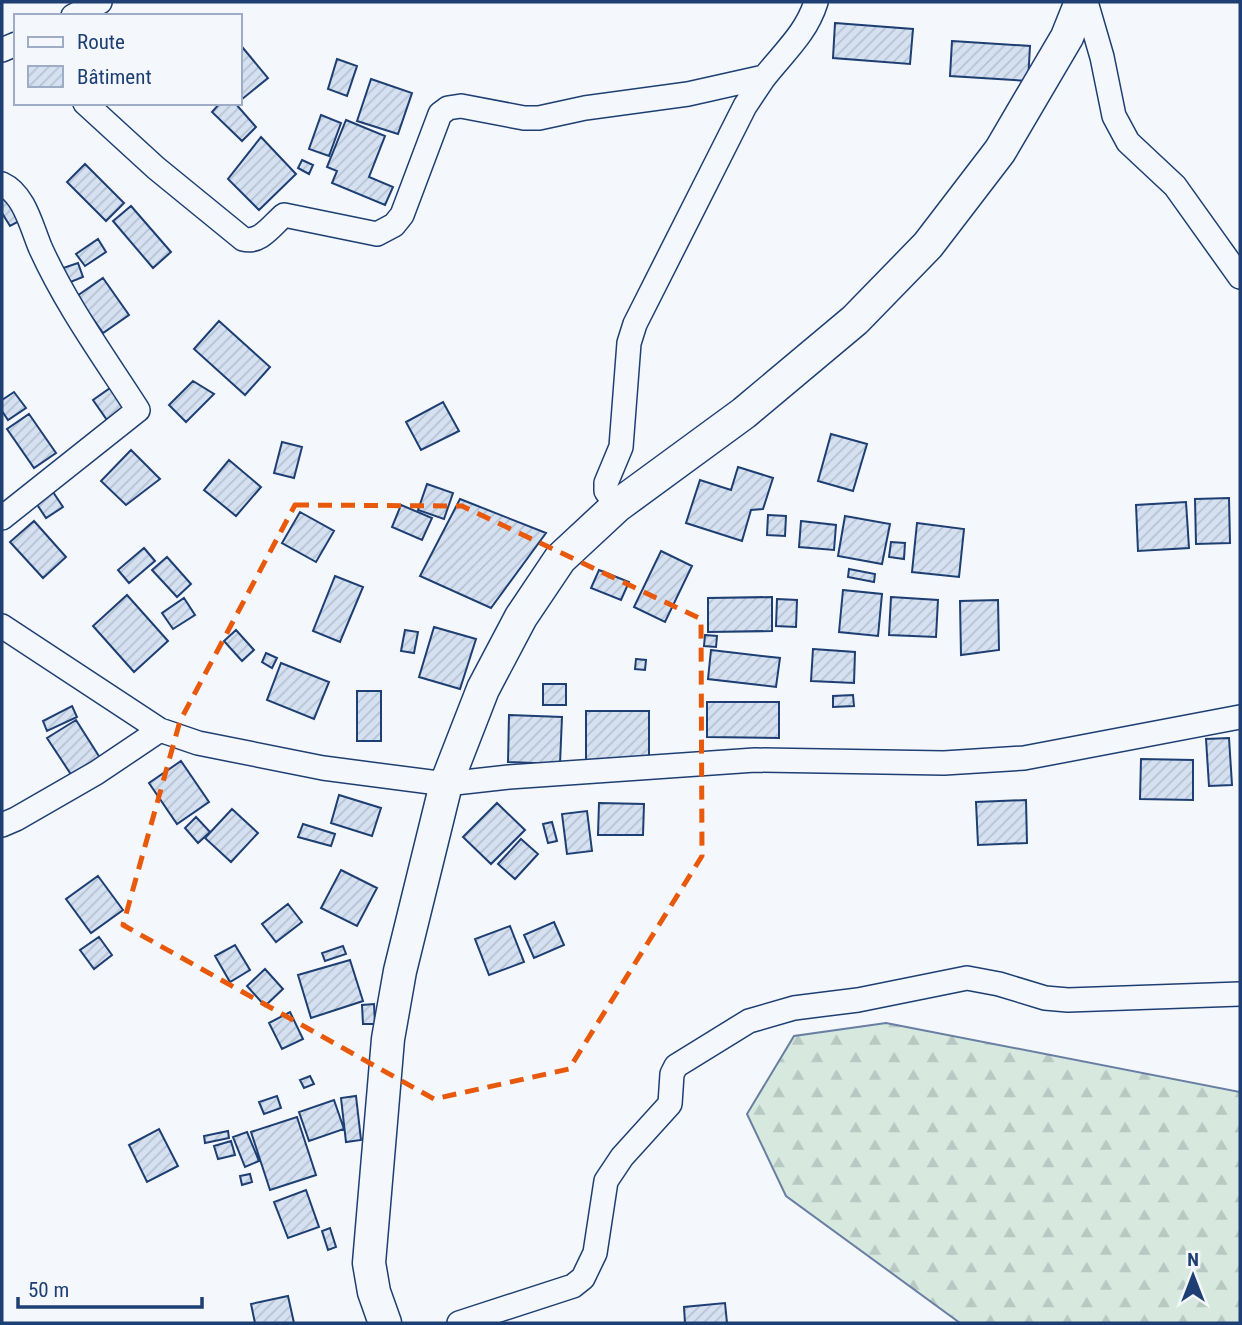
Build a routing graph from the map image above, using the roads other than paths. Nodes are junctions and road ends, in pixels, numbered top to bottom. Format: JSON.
{"nodes":[{"id":1,"x":100,"y":2,"type":"edge"},
{"id":2,"x":816,"y":2,"type":"edge"},
{"id":3,"x":1084,"y":2,"type":"edge"},
{"id":4,"x":77,"y":14,"type":"edge"},
{"id":5,"x":764,"y":77,"type":"junction"},
{"id":6,"x":87,"y":105,"type":"edge"},
{"id":7,"x":2,"y":184,"type":"edge"},
{"id":8,"x":1240,"y":277,"type":"edge"},
{"id":9,"x":617,"y":506,"type":"junction"},
{"id":10,"x":2,"y":518,"type":"edge"},
{"id":11,"x":2,"y":626,"type":"edge"},
{"id":12,"x":1240,"y":717,"type":"edge"},
{"id":13,"x":160,"y":730,"type":"junction"},
{"id":14,"x":446,"y":784,"type":"junction"},
{"id":15,"x":2,"y":825,"type":"edge"},
{"id":16,"x":1240,"y":994,"type":"edge"},
{"id":17,"x":385,"y":1323,"type":"edge"},
{"id":18,"x":458,"y":1323,"type":"edge"}],
"edges":[{"from":1,"to":4,"type":"street"},
{"from":2,"to":5,"type":"street"},
{"from":3,"to":8,"type":"street"},
{"from":3,"to":9,"type":"street"},
{"from":5,"to":6,"type":"street"},
{"from":5,"to":9,"type":"street"},
{"from":7,"to":10,"type":"street"},
{"from":9,"to":14,"type":"street"},
{"from":11,"to":13,"type":"street"},
{"from":12,"to":14,"type":"street"},
{"from":13,"to":14,"type":"street"},
{"from":13,"to":15,"type":"street"},
{"from":14,"to":17,"type":"street"},
{"from":16,"to":18,"type":"street"}]}
